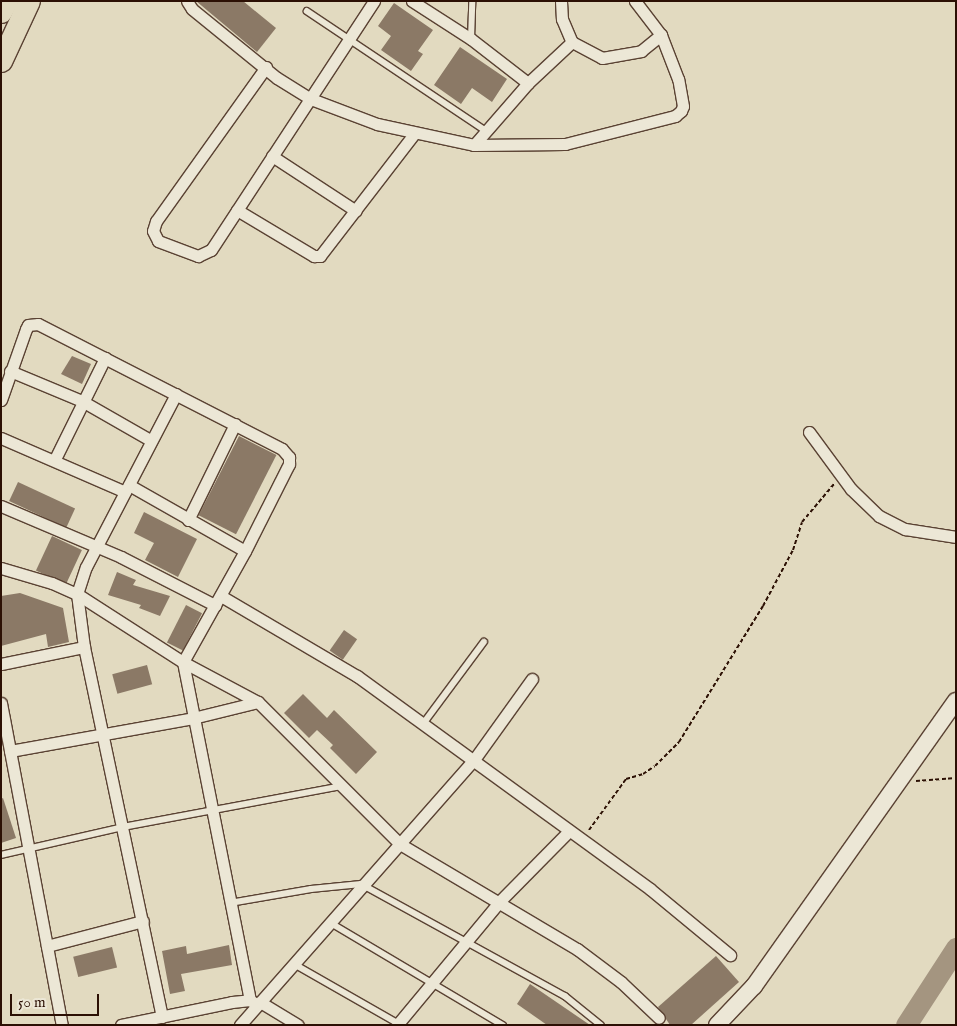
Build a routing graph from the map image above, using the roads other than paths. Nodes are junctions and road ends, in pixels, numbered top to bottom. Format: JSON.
{"nodes":[{"id":1,"x":7,"y":1,"type":"edge"},
{"id":2,"x":29,"y":1,"type":"edge"},
{"id":3,"x":187,"y":1,"type":"edge"},
{"id":4,"x":374,"y":1,"type":"edge"},
{"id":5,"x":412,"y":1,"type":"edge"},
{"id":6,"x":472,"y":1,"type":"edge"},
{"id":7,"x":561,"y":1,"type":"edge"},
{"id":8,"x":635,"y":1,"type":"edge"},
{"id":9,"x":307,"y":11,"type":"dead end"},
{"id":10,"x":1,"y":12,"type":"edge"},
{"id":11,"x":661,"y":35,"type":"junction"},
{"id":12,"x":348,"y":39,"type":"junction"},
{"id":13,"x":471,"y":39,"type":"junction"},
{"id":14,"x":572,"y":42,"type":"junction"},
{"id":15,"x":1,"y":61,"type":"edge"},
{"id":16,"x":266,"y":67,"type":"junction"},
{"id":17,"x":528,"y":83,"type":"junction"},
{"id":18,"x":311,"y":98,"type":"junction"},
{"id":19,"x":485,"y":130,"type":"junction"},
{"id":20,"x":414,"y":134,"type":"junction"},
{"id":21,"x":474,"y":145,"type":"junction"},
{"id":22,"x":272,"y":156,"type":"junction"},
{"id":23,"x":237,"y":210,"type":"junction"},
{"id":24,"x":356,"y":211,"type":"junction"},
{"id":25,"x":105,"y":358,"type":"junction"},
{"id":26,"x":10,"y":371,"type":"junction"},
{"id":27,"x":176,"y":394,"type":"junction"},
{"id":28,"x":1,"y":400,"type":"edge"},
{"id":29,"x":82,"y":401,"type":"junction"},
{"id":30,"x":235,"y":424,"type":"junction"},
{"id":31,"x":809,"y":432,"type":"dead end"},
{"id":32,"x":1,"y":438,"type":"edge"},
{"id":33,"x":150,"y":440,"type":"junction"},
{"id":34,"x":55,"y":460,"type":"junction"},
{"id":35,"x":127,"y":488,"type":"junction"},
{"id":36,"x":1,"y":506,"type":"edge"},
{"id":37,"x":188,"y":520,"type":"junction"},
{"id":38,"x":956,"y":537,"type":"edge"},
{"id":39,"x":98,"y":547,"type":"junction"},
{"id":40,"x":245,"y":551,"type":"junction"},
{"id":41,"x":1,"y":568,"type":"edge"},
{"id":42,"x":77,"y":594,"type":"junction"},
{"id":43,"x":218,"y":601,"type":"junction"},
{"id":44,"x":484,"y":642,"type":"dead end"},
{"id":45,"x":84,"y":647,"type":"junction"},
{"id":46,"x":183,"y":662,"type":"junction"},
{"id":47,"x":1,"y":664,"type":"edge"},
{"id":48,"x":532,"y":679,"type":"dead end"},
{"id":49,"x":956,"y":701,"type":"edge"},
{"id":50,"x":258,"y":702,"type":"junction"},
{"id":51,"x":1,"y":703,"type":"edge"},
{"id":52,"x":193,"y":718,"type":"junction"},
{"id":53,"x":423,"y":724,"type":"junction"},
{"id":54,"x":104,"y":736,"type":"junction"},
{"id":55,"x":8,"y":756,"type":"edge"},
{"id":56,"x":473,"y":761,"type":"junction"},
{"id":57,"x":343,"y":786,"type":"junction"},
{"id":58,"x":214,"y":811,"type":"junction"},
{"id":59,"x":123,"y":827,"type":"junction"},
{"id":60,"x":569,"y":831,"type":"junction"},
{"id":61,"x":400,"y":844,"type":"junction"},
{"id":62,"x":30,"y":849,"type":"junction"},
{"id":63,"x":1,"y":855,"type":"edge"},
{"id":64,"x":361,"y":884,"type":"junction"},
{"id":65,"x":500,"y":902,"type":"junction"},
{"id":66,"x":230,"y":903,"type":"junction"},
{"id":67,"x":143,"y":920,"type":"junction"},
{"id":68,"x":331,"y":923,"type":"junction"},
{"id":69,"x":466,"y":941,"type":"junction"},
{"id":70,"x":47,"y":946,"type":"junction"},
{"id":71,"x":730,"y":954,"type":"dead end"},
{"id":72,"x":294,"y":964,"type":"junction"},
{"id":73,"x":432,"y":982,"type":"junction"},
{"id":74,"x":256,"y":1002,"type":"junction"},
{"id":75,"x":162,"y":1017,"type":"junction"},
{"id":76,"x":659,"y":1018,"type":"dead end"},
{"id":77,"x":399,"y":1024,"type":"edge"},
{"id":78,"x":62,"y":1025,"type":"edge"},
{"id":79,"x":121,"y":1025,"type":"edge"},
{"id":80,"x":240,"y":1025,"type":"edge"},
{"id":81,"x":298,"y":1025,"type":"edge"},
{"id":82,"x":503,"y":1025,"type":"edge"},
{"id":83,"x":601,"y":1025,"type":"edge"},
{"id":84,"x":717,"y":1025,"type":"edge"}],
"edges":[{"from":1,"to":10,"type":"highway"},
{"from":2,"to":15,"type":"highway"},
{"from":3,"to":16,"type":"street"},
{"from":4,"to":12,"type":"street"},
{"from":5,"to":13,"type":"street"},
{"from":6,"to":13,"type":"lane"},
{"from":7,"to":14,"type":"street"},
{"from":8,"to":11,"type":"street"},
{"from":9,"to":12,"type":"lane"},
{"from":11,"to":14,"type":"street"},
{"from":11,"to":21,"type":"street"},
{"from":12,"to":18,"type":"street"},
{"from":12,"to":19,"type":"lane"},
{"from":13,"to":17,"type":"street"},
{"from":14,"to":17,"type":"street"},
{"from":16,"to":18,"type":"street"},
{"from":16,"to":23,"type":"street"},
{"from":17,"to":19,"type":"street"},
{"from":18,"to":20,"type":"street"},
{"from":18,"to":22,"type":"street"},
{"from":19,"to":21,"type":"street"},
{"from":20,"to":21,"type":"street"},
{"from":20,"to":24,"type":"street"},
{"from":22,"to":23,"type":"street"},
{"from":22,"to":24,"type":"street"},
{"from":23,"to":24,"type":"street"},
{"from":25,"to":26,"type":"street"},
{"from":25,"to":27,"type":"street"},
{"from":25,"to":29,"type":"street"},
{"from":26,"to":28,"type":"street"},
{"from":26,"to":29,"type":"street"},
{"from":27,"to":30,"type":"street"},
{"from":27,"to":33,"type":"street"},
{"from":29,"to":33,"type":"street"},
{"from":29,"to":34,"type":"street"},
{"from":30,"to":37,"type":"street"},
{"from":30,"to":40,"type":"street"},
{"from":31,"to":38,"type":"street"},
{"from":32,"to":34,"type":"street"},
{"from":33,"to":35,"type":"street"},
{"from":34,"to":35,"type":"street"},
{"from":35,"to":37,"type":"street"},
{"from":35,"to":39,"type":"street"},
{"from":36,"to":39,"type":"street"},
{"from":37,"to":40,"type":"street"},
{"from":39,"to":42,"type":"street"},
{"from":39,"to":43,"type":"street"},
{"from":40,"to":43,"type":"street"},
{"from":41,"to":42,"type":"street"},
{"from":42,"to":45,"type":"street"},
{"from":42,"to":46,"type":"street"},
{"from":43,"to":46,"type":"street"},
{"from":43,"to":53,"type":"street"},
{"from":44,"to":53,"type":"lane"},
{"from":45,"to":47,"type":"street"},
{"from":45,"to":54,"type":"street"},
{"from":46,"to":50,"type":"street"},
{"from":46,"to":52,"type":"street"},
{"from":48,"to":56,"type":"street"},
{"from":49,"to":84,"type":"street"},
{"from":50,"to":52,"type":"street"},
{"from":50,"to":57,"type":"street"},
{"from":51,"to":55,"type":"street"},
{"from":52,"to":54,"type":"street"},
{"from":52,"to":58,"type":"street"},
{"from":53,"to":56,"type":"street"},
{"from":54,"to":55,"type":"street"},
{"from":54,"to":59,"type":"street"},
{"from":55,"to":62,"type":"street"},
{"from":56,"to":60,"type":"street"},
{"from":56,"to":61,"type":"street"},
{"from":57,"to":58,"type":"lane"},
{"from":57,"to":61,"type":"street"},
{"from":58,"to":59,"type":"lane"},
{"from":58,"to":66,"type":"street"},
{"from":59,"to":62,"type":"lane"},
{"from":59,"to":67,"type":"street"},
{"from":60,"to":65,"type":"street"},
{"from":60,"to":71,"type":"street"},
{"from":61,"to":64,"type":"street"},
{"from":61,"to":65,"type":"street"},
{"from":62,"to":63,"type":"lane"},
{"from":62,"to":70,"type":"street"},
{"from":64,"to":66,"type":"lane"},
{"from":64,"to":68,"type":"street"},
{"from":64,"to":69,"type":"lane"},
{"from":65,"to":69,"type":"street"},
{"from":65,"to":76,"type":"street"},
{"from":66,"to":74,"type":"street"},
{"from":67,"to":70,"type":"street"},
{"from":67,"to":75,"type":"street"},
{"from":68,"to":72,"type":"street"},
{"from":68,"to":73,"type":"lane"},
{"from":69,"to":73,"type":"street"},
{"from":69,"to":83,"type":"lane"},
{"from":70,"to":78,"type":"street"},
{"from":72,"to":74,"type":"street"},
{"from":72,"to":77,"type":"lane"},
{"from":73,"to":77,"type":"street"},
{"from":73,"to":82,"type":"lane"},
{"from":74,"to":75,"type":"street"},
{"from":74,"to":80,"type":"street"},
{"from":74,"to":81,"type":"street"},
{"from":75,"to":79,"type":"street"}]}
